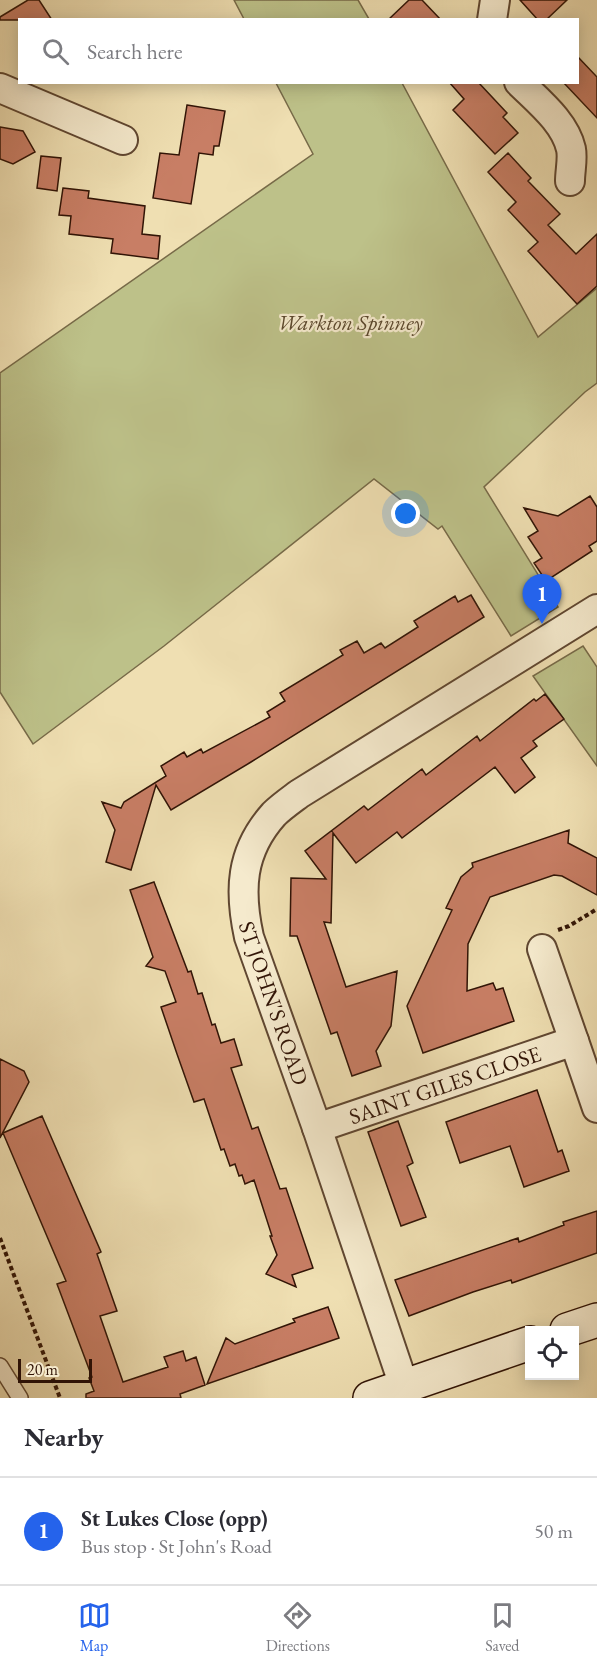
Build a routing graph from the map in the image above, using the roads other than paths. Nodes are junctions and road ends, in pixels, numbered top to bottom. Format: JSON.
{"nodes":[{"id":1,"x":495,"y":0,"type":"edge"},
{"id":2,"x":492,"y":18,"type":"edge"},
{"id":3,"x":521,"y":84,"type":"edge"},
{"id":4,"x":0,"y":88,"type":"edge"},
{"id":5,"x":123,"y":140,"type":"dead end"},
{"id":6,"x":570,"y":182,"type":"dead end"},
{"id":7,"x":597,"y":609,"type":"edge"},
{"id":8,"x":549,"y":940,"type":"road end"},
{"id":9,"x":574,"y":1041,"type":"junction"},
{"id":10,"x":597,"y":1108,"type":"edge"},
{"id":11,"x":317,"y":1128,"type":"junction"},
{"id":12,"x":597,"y":1320,"type":"edge"},
{"id":13,"x":579,"y":1326,"type":"edge"},
{"id":14,"x":525,"y":1345,"type":"edge"},
{"id":15,"x":0,"y":1366,"type":"edge"},
{"id":16,"x":404,"y":1386,"type":"junction"},
{"id":17,"x":20,"y":1398,"type":"edge"},
{"id":18,"x":370,"y":1398,"type":"edge"}],
"edges":[{"from":1,"to":2,"type":"street"},
{"from":3,"to":6,"type":"street"},
{"from":4,"to":5,"type":"street"},
{"from":7,"to":11,"type":"street","name":"ST JOHN'S ROAD"},
{"from":8,"to":9,"type":"street"},
{"from":9,"to":10,"type":"street"},
{"from":9,"to":11,"type":"street","name":"SAINT GILES CLOSE"},
{"from":11,"to":16,"type":"street","name":"ST JOHN'S ROAD"},
{"from":12,"to":13,"type":"street"},
{"from":14,"to":16,"type":"street"},
{"from":15,"to":17,"type":"lane"},
{"from":16,"to":18,"type":"street"}]}
